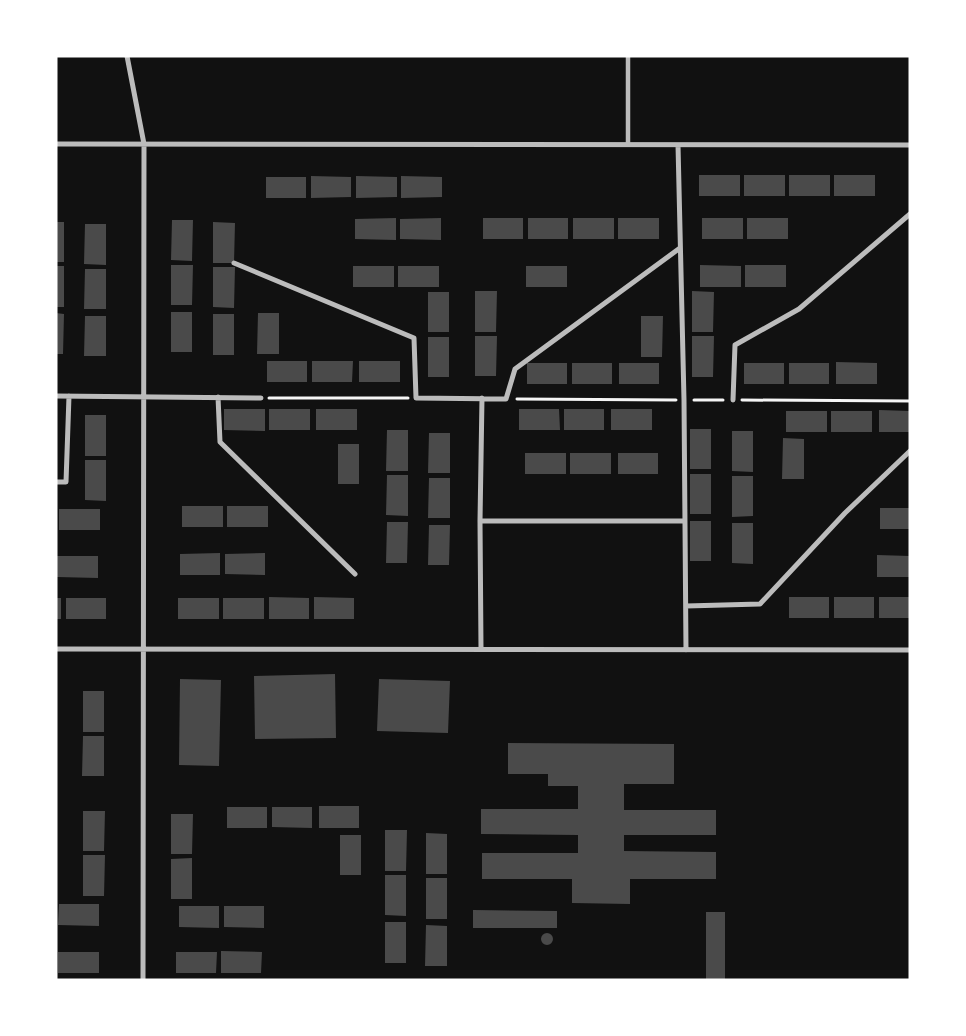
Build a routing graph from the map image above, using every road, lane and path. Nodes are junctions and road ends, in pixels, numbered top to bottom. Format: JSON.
{"nodes":[{"id":1,"x":127,"y":56,"type":"edge"},
{"id":2,"x":628,"y":56,"type":"edge"},
{"id":3,"x":56,"y":144,"type":"edge"},
{"id":4,"x":144,"y":144,"type":"junction"},
{"id":5,"x":628,"y":144,"type":"junction"},
{"id":6,"x":678,"y":144,"type":"junction"},
{"id":7,"x":910,"y":145,"type":"edge"},
{"id":8,"x":910,"y":214,"type":"edge"},
{"id":9,"x":680,"y":248,"type":"junction"},
{"id":10,"x":234,"y":263,"type":"dead end"},
{"id":11,"x":56,"y":396,"type":"edge"},
{"id":12,"x":68,"y":396,"type":"junction"},
{"id":13,"x":144,"y":397,"type":"junction"},
{"id":14,"x":218,"y":398,"type":"junction"},
{"id":15,"x":261,"y":398,"type":"joint"},
{"id":16,"x":416,"y":398,"type":"junction"},
{"id":17,"x":482,"y":398,"type":"junction"},
{"id":18,"x":506,"y":399,"type":"junction"},
{"id":19,"x":684,"y":400,"type":"junction"},
{"id":20,"x":733,"y":400,"type":"junction"},
{"id":21,"x":910,"y":401,"type":"edge"},
{"id":22,"x":910,"y":450,"type":"edge"},
{"id":23,"x":56,"y":482,"type":"edge"},
{"id":24,"x":480,"y":521,"type":"junction"},
{"id":25,"x":685,"y":521,"type":"junction"},
{"id":26,"x":355,"y":574,"type":"dead end"},
{"id":27,"x":686,"y":606,"type":"junction"},
{"id":28,"x":56,"y":649,"type":"edge"},
{"id":29,"x":143,"y":649,"type":"junction"},
{"id":30,"x":481,"y":649,"type":"junction"},
{"id":31,"x":686,"y":650,"type":"junction"},
{"id":32,"x":910,"y":650,"type":"edge"},
{"id":33,"x":143,"y":980,"type":"edge"}],
"edges":[{"from":1,"to":4,"type":"street"},
{"from":2,"to":5,"type":"street"},
{"from":3,"to":4,"type":"street"},
{"from":4,"to":5,"type":"street"},
{"from":4,"to":13,"type":"street"},
{"from":5,"to":6,"type":"street"},
{"from":6,"to":7,"type":"street"},
{"from":6,"to":9,"type":"street"},
{"from":8,"to":20,"type":"street"},
{"from":9,"to":18,"type":"street"},
{"from":9,"to":19,"type":"street"},
{"from":10,"to":16,"type":"street"},
{"from":11,"to":12,"type":"street"},
{"from":12,"to":13,"type":"street"},
{"from":12,"to":23,"type":"street"},
{"from":13,"to":14,"type":"street"},
{"from":13,"to":29,"type":"street"},
{"from":14,"to":15,"type":"street"},
{"from":14,"to":26,"type":"street"},
{"from":15,"to":16,"type":"path"},
{"from":16,"to":17,"type":"street"},
{"from":17,"to":18,"type":"street"},
{"from":17,"to":24,"type":"street"},
{"from":18,"to":19,"type":"path"},
{"from":19,"to":20,"type":"path"},
{"from":19,"to":25,"type":"street"},
{"from":20,"to":21,"type":"path"},
{"from":22,"to":27,"type":"street"},
{"from":24,"to":25,"type":"street"},
{"from":24,"to":30,"type":"street"},
{"from":25,"to":27,"type":"street"},
{"from":27,"to":31,"type":"street"},
{"from":28,"to":29,"type":"street"},
{"from":29,"to":30,"type":"street"},
{"from":29,"to":33,"type":"street"},
{"from":30,"to":31,"type":"street"},
{"from":31,"to":32,"type":"street"}]}
